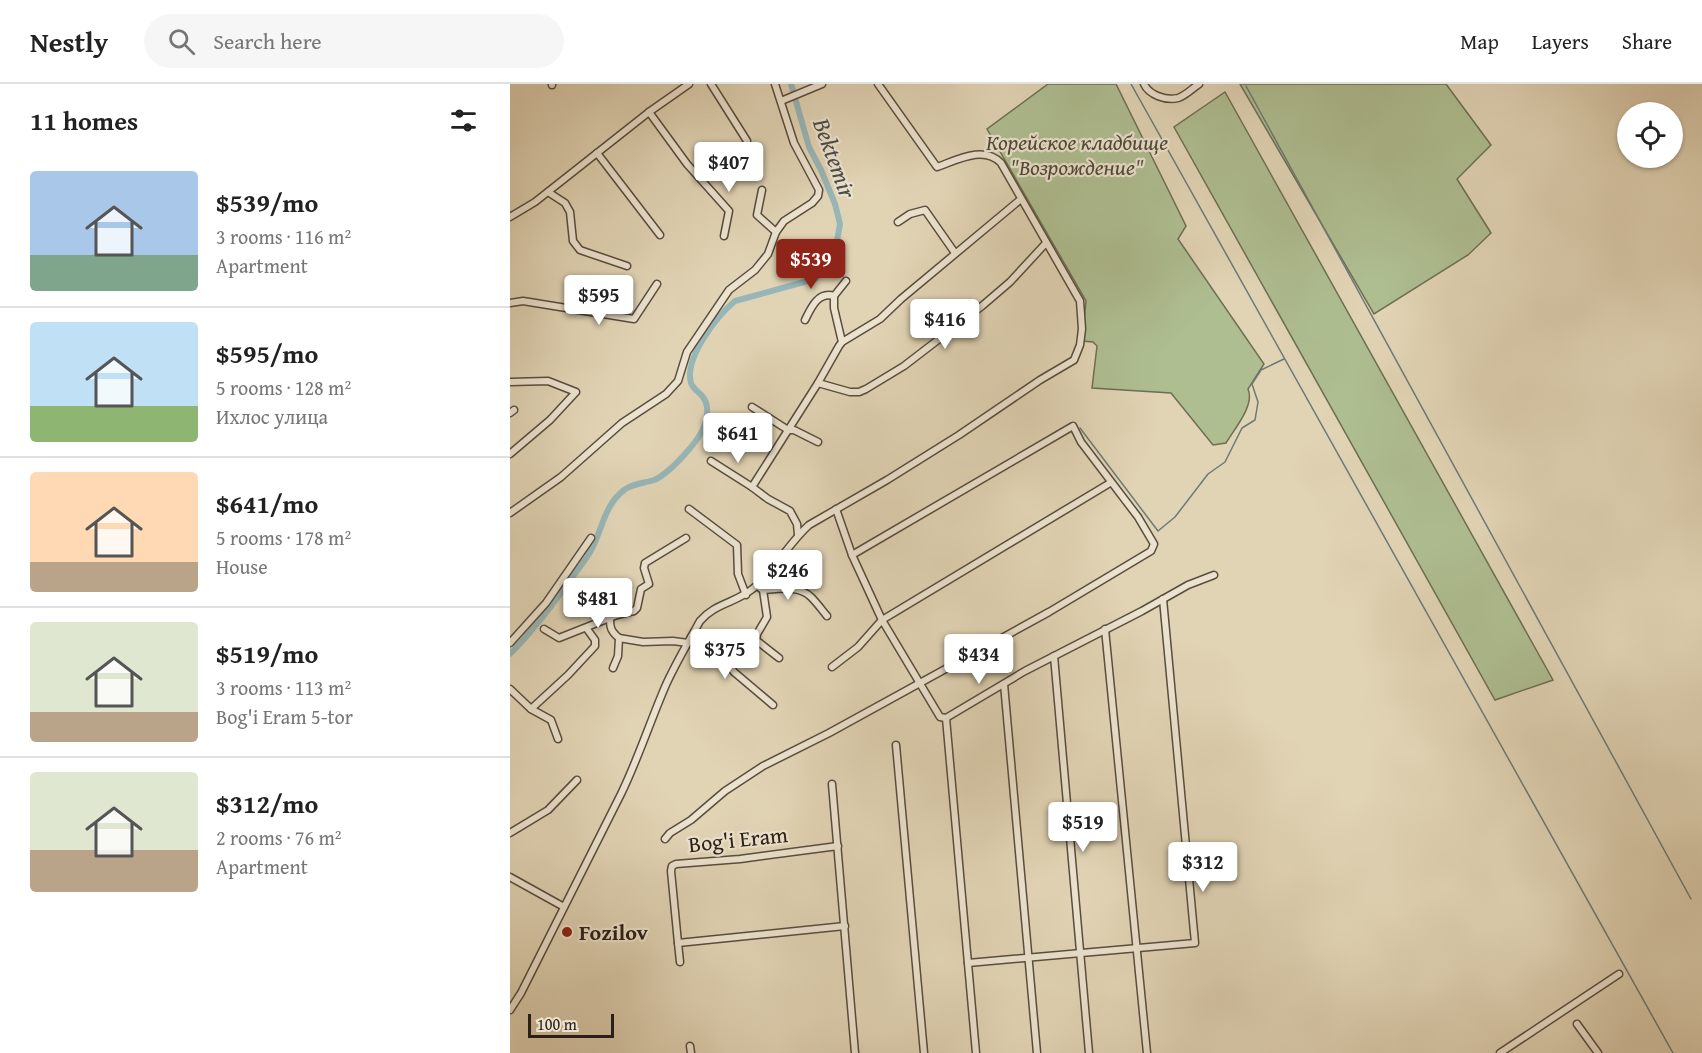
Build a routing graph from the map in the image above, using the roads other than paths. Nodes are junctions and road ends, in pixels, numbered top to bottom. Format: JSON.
{"nodes":[{"id":1,"x":689,"y":84,"type":"edge"},
{"id":2,"x":711,"y":84,"type":"edge"},
{"id":3,"x":775,"y":84,"type":"edge"},
{"id":4,"x":822,"y":84,"type":"edge"},
{"id":5,"x":878,"y":84,"type":"edge"},
{"id":6,"x":1144,"y":84,"type":"edge"},
{"id":7,"x":1199,"y":84,"type":"edge"},
{"id":8,"x":781,"y":101,"type":"junction"},
{"id":9,"x":650,"y":112,"type":"junction"},
{"id":10,"x":747,"y":141,"type":"dead end"},
{"id":11,"x":597,"y":153,"type":"junction"},
{"id":12,"x":762,"y":190,"type":"dead end"},
{"id":13,"x":548,"y":192,"type":"junction"},
{"id":14,"x":1021,"y":199,"type":"junction"},
{"id":15,"x":510,"y":218,"type":"edge"},
{"id":16,"x":898,"y":222,"type":"dead end"},
{"id":17,"x":776,"y":232,"type":"junction"},
{"id":18,"x":660,"y":235,"type":"dead end"},
{"id":19,"x":724,"y":236,"type":"dead end"},
{"id":20,"x":1046,"y":243,"type":"junction"},
{"id":21,"x":955,"y":253,"type":"junction"},
{"id":22,"x":627,"y":266,"type":"dead end"},
{"id":23,"x":846,"y":281,"type":"dead end"},
{"id":24,"x":657,"y":284,"type":"dead end"},
{"id":25,"x":834,"y":296,"type":"junction"},
{"id":26,"x":510,"y":303,"type":"edge"},
{"id":27,"x":805,"y":320,"type":"dead end"},
{"id":28,"x":842,"y":342,"type":"junction"},
{"id":29,"x":510,"y":382,"type":"edge"},
{"id":30,"x":818,"y":383,"type":"junction"},
{"id":31,"x":752,"y":407,"type":"dead end"},
{"id":32,"x":788,"y":430,"type":"junction"},
{"id":33,"x":818,"y":442,"type":"dead end"},
{"id":34,"x":510,"y":454,"type":"edge"},
{"id":35,"x":711,"y":461,"type":"dead end"},
{"id":36,"x":1110,"y":483,"type":"junction"},
{"id":37,"x":752,"y":487,"type":"junction"},
{"id":38,"x":689,"y":509,"type":"dead end"},
{"id":39,"x":836,"y":509,"type":"junction"},
{"id":40,"x":510,"y":513,"type":"edge"},
{"id":41,"x":798,"y":535,"type":"junction"},
{"id":42,"x":591,"y":538,"type":"dead end"},
{"id":43,"x":686,"y":538,"type":"dead end"},
{"id":44,"x":852,"y":555,"type":"junction"},
{"id":45,"x":1214,"y":575,"type":"dead end"},
{"id":46,"x":592,"y":588,"type":"dead end"},
{"id":47,"x":760,"y":588,"type":"junction"},
{"id":48,"x":746,"y":595,"type":"junction"},
{"id":49,"x":1163,"y":599,"type":"junction"},
{"id":50,"x":828,"y":616,"type":"dead end"},
{"id":51,"x":610,"y":618,"type":"junction"},
{"id":52,"x":882,"y":621,"type":"junction"},
{"id":53,"x":544,"y":628,"type":"dead end"},
{"id":54,"x":586,"y":629,"type":"junction"},
{"id":55,"x":1105,"y":629,"type":"junction"},
{"id":56,"x":619,"y":638,"type":"junction"},
{"id":57,"x":689,"y":640,"type":"junction"},
{"id":58,"x":510,"y":643,"type":"edge"},
{"id":59,"x":1054,"y":656,"type":"junction"},
{"id":60,"x":779,"y":658,"type":"dead end"},
{"id":61,"x":832,"y":667,"type":"dead end"},
{"id":62,"x":614,"y":668,"type":"dead end"},
{"id":63,"x":921,"y":683,"type":"junction"},
{"id":64,"x":1004,"y":684,"type":"junction"},
{"id":65,"x":510,"y":689,"type":"edge"},
{"id":66,"x":773,"y":705,"type":"dead end"},
{"id":67,"x":531,"y":709,"type":"junction"},
{"id":68,"x":946,"y":718,"type":"junction"},
{"id":69,"x":558,"y":739,"type":"dead end"},
{"id":70,"x":896,"y":745,"type":"dead end"},
{"id":71,"x":577,"y":780,"type":"dead end"},
{"id":72,"x":832,"y":784,"type":"dead end"},
{"id":73,"x":510,"y":833,"type":"edge"},
{"id":74,"x":665,"y":839,"type":"dead end"},
{"id":75,"x":838,"y":846,"type":"junction"},
{"id":76,"x":510,"y":877,"type":"edge"},
{"id":77,"x":564,"y":907,"type":"junction"},
{"id":78,"x":845,"y":926,"type":"junction"},
{"id":79,"x":678,"y":943,"type":"junction"},
{"id":80,"x":1137,"y":948,"type":"junction"},
{"id":81,"x":1080,"y":953,"type":"junction"},
{"id":82,"x":1029,"y":958,"type":"junction"},
{"id":83,"x":680,"y":962,"type":"dead end"},
{"id":84,"x":968,"y":963,"type":"junction"},
{"id":85,"x":1619,"y":974,"type":"dead end"},
{"id":86,"x":510,"y":1010,"type":"edge"},
{"id":87,"x":1577,"y":1024,"type":"dead end"},
{"id":88,"x":855,"y":1053,"type":"edge"},
{"id":89,"x":924,"y":1053,"type":"edge"},
{"id":90,"x":976,"y":1053,"type":"edge"},
{"id":91,"x":1037,"y":1053,"type":"edge"},
{"id":92,"x":1089,"y":1053,"type":"edge"},
{"id":93,"x":1147,"y":1053,"type":"edge"},
{"id":94,"x":1500,"y":1053,"type":"edge"},
{"id":95,"x":1598,"y":1053,"type":"edge"}],
"edges":[{"from":1,"to":9,"type":"street"},
{"from":2,"to":10,"type":"street"},
{"from":3,"to":8,"type":"street"},
{"from":4,"to":8,"type":"street"},
{"from":5,"to":14,"type":"street"},
{"from":6,"to":7,"type":"street"},
{"from":8,"to":17,"type":"street"},
{"from":9,"to":11,"type":"street"},
{"from":9,"to":19,"type":"street"},
{"from":11,"to":13,"type":"street"},
{"from":11,"to":18,"type":"street"},
{"from":12,"to":17,"type":"street"},
{"from":13,"to":15,"type":"street"},
{"from":13,"to":22,"type":"street"},
{"from":14,"to":20,"type":"street"},
{"from":14,"to":21,"type":"street"},
{"from":16,"to":21,"type":"street"},
{"from":17,"to":40,"type":"street"},
{"from":20,"to":30,"type":"street"},
{"from":20,"to":39,"type":"street"},
{"from":21,"to":28,"type":"street"},
{"from":23,"to":25,"type":"street"},
{"from":24,"to":26,"type":"street"},
{"from":25,"to":27,"type":"street"},
{"from":25,"to":28,"type":"street"},
{"from":28,"to":30,"type":"street"},
{"from":29,"to":34,"type":"street"},
{"from":30,"to":32,"type":"street"},
{"from":31,"to":32,"type":"street"},
{"from":32,"to":33,"type":"street"},
{"from":32,"to":37,"type":"street"},
{"from":35,"to":37,"type":"street"},
{"from":36,"to":44,"type":"street"},
{"from":36,"to":52,"type":"street"},
{"from":36,"to":63,"type":"street"},
{"from":37,"to":41,"type":"street"},
{"from":38,"to":48,"type":"street"},
{"from":39,"to":41,"type":"street"},
{"from":39,"to":44,"type":"street"},
{"from":41,"to":47,"type":"street"},
{"from":42,"to":58,"type":"street"},
{"from":43,"to":51,"type":"street"},
{"from":44,"to":52,"type":"street"},
{"from":45,"to":49,"type":"street"},
{"from":46,"to":51,"type":"street"},
{"from":47,"to":48,"type":"street"},
{"from":47,"to":50,"type":"street"},
{"from":47,"to":60,"type":"street"},
{"from":48,"to":57,"type":"street"},
{"from":49,"to":55,"type":"street"},
{"from":49,"to":80,"type":"street"},
{"from":51,"to":54,"type":"street"},
{"from":51,"to":56,"type":"street"},
{"from":52,"to":61,"type":"street"},
{"from":52,"to":63,"type":"street"},
{"from":53,"to":54,"type":"street"},
{"from":54,"to":67,"type":"street"},
{"from":55,"to":59,"type":"street"},
{"from":55,"to":80,"type":"street"},
{"from":56,"to":57,"type":"street"},
{"from":56,"to":62,"type":"street"},
{"from":57,"to":66,"type":"street"},
{"from":57,"to":77,"type":"street"},
{"from":59,"to":64,"type":"street"},
{"from":59,"to":81,"type":"street"},
{"from":63,"to":68,"type":"street"},
{"from":63,"to":74,"type":"street"},
{"from":64,"to":68,"type":"street"},
{"from":64,"to":82,"type":"street"},
{"from":65,"to":67,"type":"street"},
{"from":67,"to":69,"type":"street"},
{"from":68,"to":84,"type":"street"},
{"from":70,"to":89,"type":"street"},
{"from":71,"to":73,"type":"street"},
{"from":72,"to":75,"type":"street"},
{"from":75,"to":78,"type":"street"},
{"from":75,"to":79,"type":"street","name":"Bog'i Eram"},
{"from":76,"to":77,"type":"street"},
{"from":77,"to":86,"type":"street"},
{"from":78,"to":79,"type":"street"},
{"from":78,"to":88,"type":"street"},
{"from":79,"to":83,"type":"street"},
{"from":80,"to":81,"type":"street"},
{"from":80,"to":93,"type":"street"},
{"from":81,"to":82,"type":"street"},
{"from":81,"to":92,"type":"street"},
{"from":82,"to":84,"type":"street"},
{"from":82,"to":91,"type":"street"},
{"from":84,"to":90,"type":"street"},
{"from":85,"to":94,"type":"street"},
{"from":87,"to":95,"type":"street"}]}
